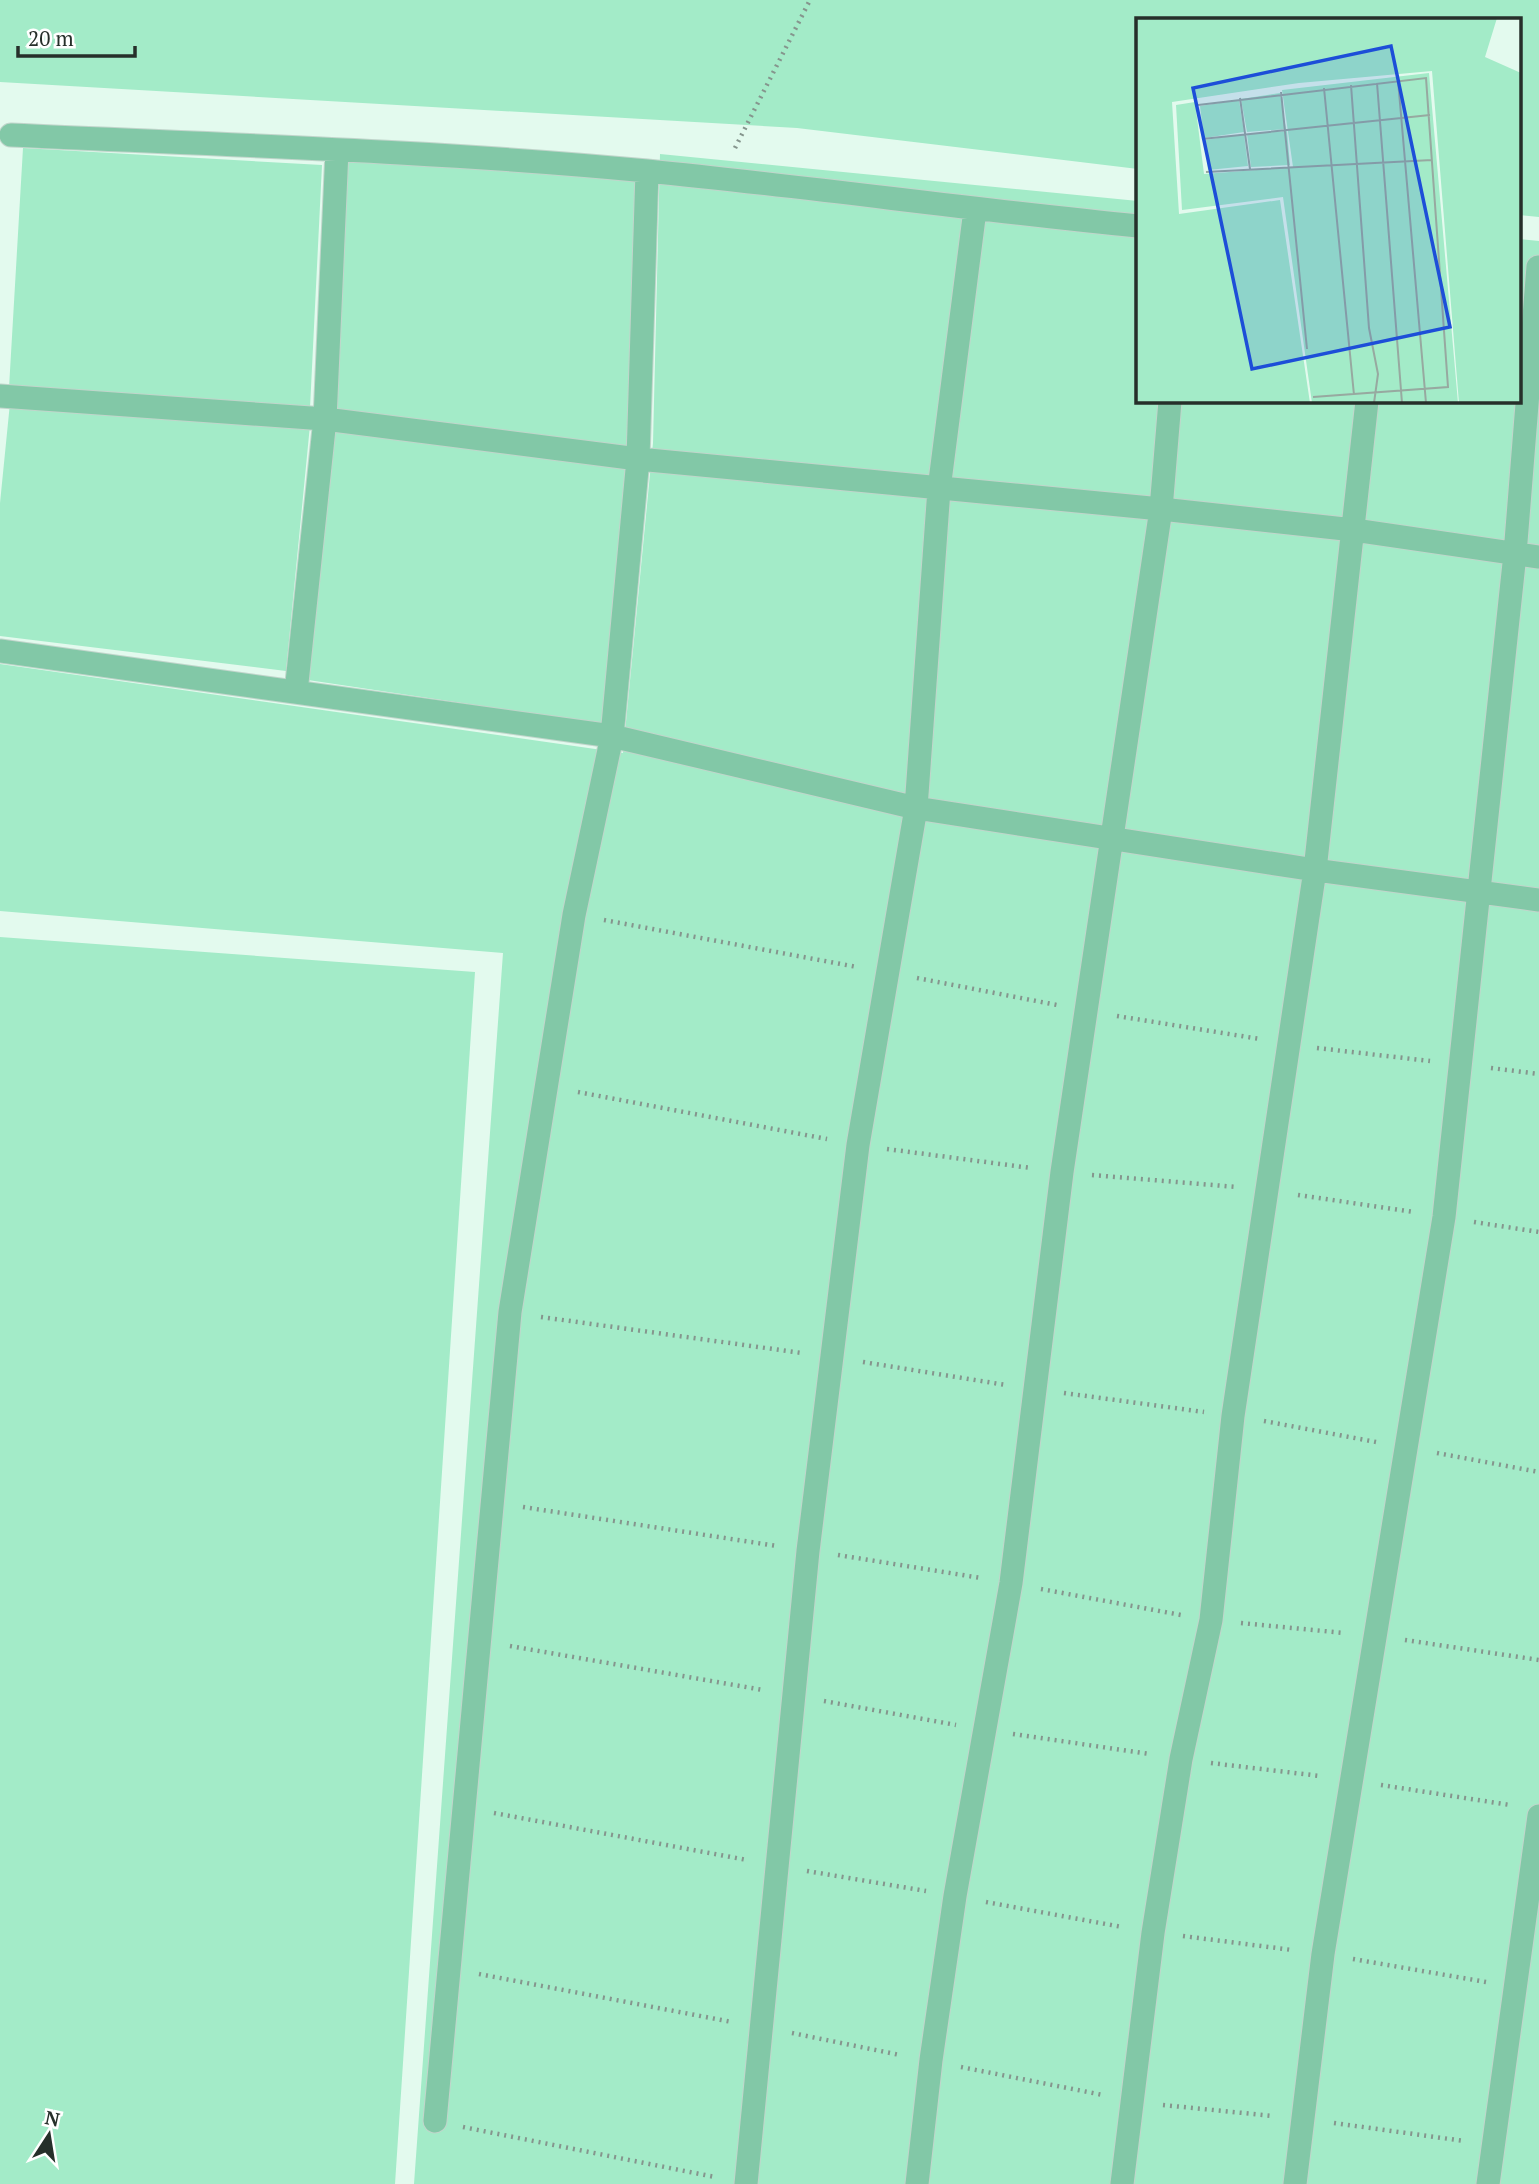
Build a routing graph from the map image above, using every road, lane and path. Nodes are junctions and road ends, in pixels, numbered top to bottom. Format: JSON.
{"nodes":[{"id":1,"x":810,"y":0,"type":"edge"},
{"id":2,"x":11,"y":135,"type":"dead end"},
{"id":3,"x":337,"y":150,"type":"junction"},
{"id":4,"x":647,"y":171,"type":"junction"},
{"id":5,"x":719,"y":180,"type":"junction"},
{"id":6,"x":975,"y":210,"type":"junction"},
{"id":7,"x":1136,"y":226,"type":"edge"},
{"id":8,"x":1532,"y":267,"type":"edge"},
{"id":9,"x":0,"y":396,"type":"edge"},
{"id":10,"x":1170,"y":402,"type":"edge"},
{"id":11,"x":1367,"y":402,"type":"edge"},
{"id":12,"x":325,"y":419,"type":"junction"},
{"id":13,"x":638,"y":459,"type":"junction"},
{"id":14,"x":939,"y":489,"type":"junction"},
{"id":15,"x":1161,"y":509,"type":"junction"},
{"id":16,"x":1354,"y":530,"type":"junction"},
{"id":17,"x":1515,"y":555,"type":"junction"},
{"id":18,"x":1539,"y":557,"type":"edge"},
{"id":19,"x":0,"y":651,"type":"edge"},
{"id":20,"x":296,"y":692,"type":"junction"},
{"id":21,"x":612,"y":736,"type":"junction"},
{"id":22,"x":916,"y":808,"type":"junction"},
{"id":23,"x":1112,"y":839,"type":"junction"},
{"id":24,"x":1315,"y":870,"type":"junction"},
{"id":25,"x":1476,"y":894,"type":"junction"},
{"id":26,"x":1539,"y":900,"type":"edge"},
{"id":27,"x":1539,"y":1816,"type":"edge"},
{"id":28,"x":449,"y":1968,"type":"junction"},
{"id":29,"x":761,"y":2027,"type":"junction"},
{"id":30,"x":930,"y":2060,"type":"junction"},
{"id":31,"x":1132,"y":2101,"type":"junction"},
{"id":32,"x":1302,"y":2119,"type":"junction"},
{"id":33,"x":435,"y":2121,"type":"joint"},
{"id":34,"x":1492,"y":2145,"type":"junction"},
{"id":35,"x":746,"y":2184,"type":"edge"},
{"id":36,"x":917,"y":2184,"type":"edge"},
{"id":37,"x":1122,"y":2184,"type":"edge"},
{"id":38,"x":1295,"y":2184,"type":"edge"},
{"id":39,"x":1488,"y":2184,"type":"edge"}],
"edges":[{"from":1,"to":5,"type":"path"},
{"from":2,"to":3,"type":"lane"},
{"from":3,"to":4,"type":"lane"},
{"from":3,"to":12,"type":"lane"},
{"from":4,"to":5,"type":"lane"},
{"from":4,"to":13,"type":"lane"},
{"from":5,"to":6,"type":"lane"},
{"from":6,"to":7,"type":"lane"},
{"from":6,"to":14,"type":"lane"},
{"from":8,"to":17,"type":"lane"},
{"from":9,"to":12,"type":"lane"},
{"from":10,"to":15,"type":"lane"},
{"from":11,"to":16,"type":"lane"},
{"from":12,"to":13,"type":"lane"},
{"from":12,"to":20,"type":"lane"},
{"from":13,"to":14,"type":"lane"},
{"from":13,"to":21,"type":"lane"},
{"from":14,"to":15,"type":"lane"},
{"from":14,"to":22,"type":"lane"},
{"from":15,"to":16,"type":"lane"},
{"from":15,"to":23,"type":"lane"},
{"from":16,"to":17,"type":"lane"},
{"from":16,"to":24,"type":"lane"},
{"from":17,"to":18,"type":"lane"},
{"from":17,"to":25,"type":"lane"},
{"from":19,"to":20,"type":"lane"},
{"from":20,"to":21,"type":"lane"},
{"from":21,"to":22,"type":"lane"},
{"from":21,"to":28,"type":"lane"},
{"from":22,"to":23,"type":"lane"},
{"from":22,"to":29,"type":"lane"},
{"from":23,"to":24,"type":"lane"},
{"from":23,"to":30,"type":"lane"},
{"from":24,"to":25,"type":"lane"},
{"from":24,"to":31,"type":"lane"},
{"from":25,"to":26,"type":"lane"},
{"from":25,"to":32,"type":"lane"},
{"from":27,"to":34,"type":"lane"},
{"from":28,"to":29,"type":"path"},
{"from":28,"to":33,"type":"lane"},
{"from":29,"to":30,"type":"path"},
{"from":29,"to":35,"type":"lane"},
{"from":30,"to":31,"type":"path"},
{"from":30,"to":36,"type":"lane"},
{"from":31,"to":32,"type":"path"},
{"from":31,"to":37,"type":"lane"},
{"from":32,"to":34,"type":"path"},
{"from":32,"to":38,"type":"lane"},
{"from":33,"to":35,"type":"path"},
{"from":34,"to":39,"type":"lane"}]}
